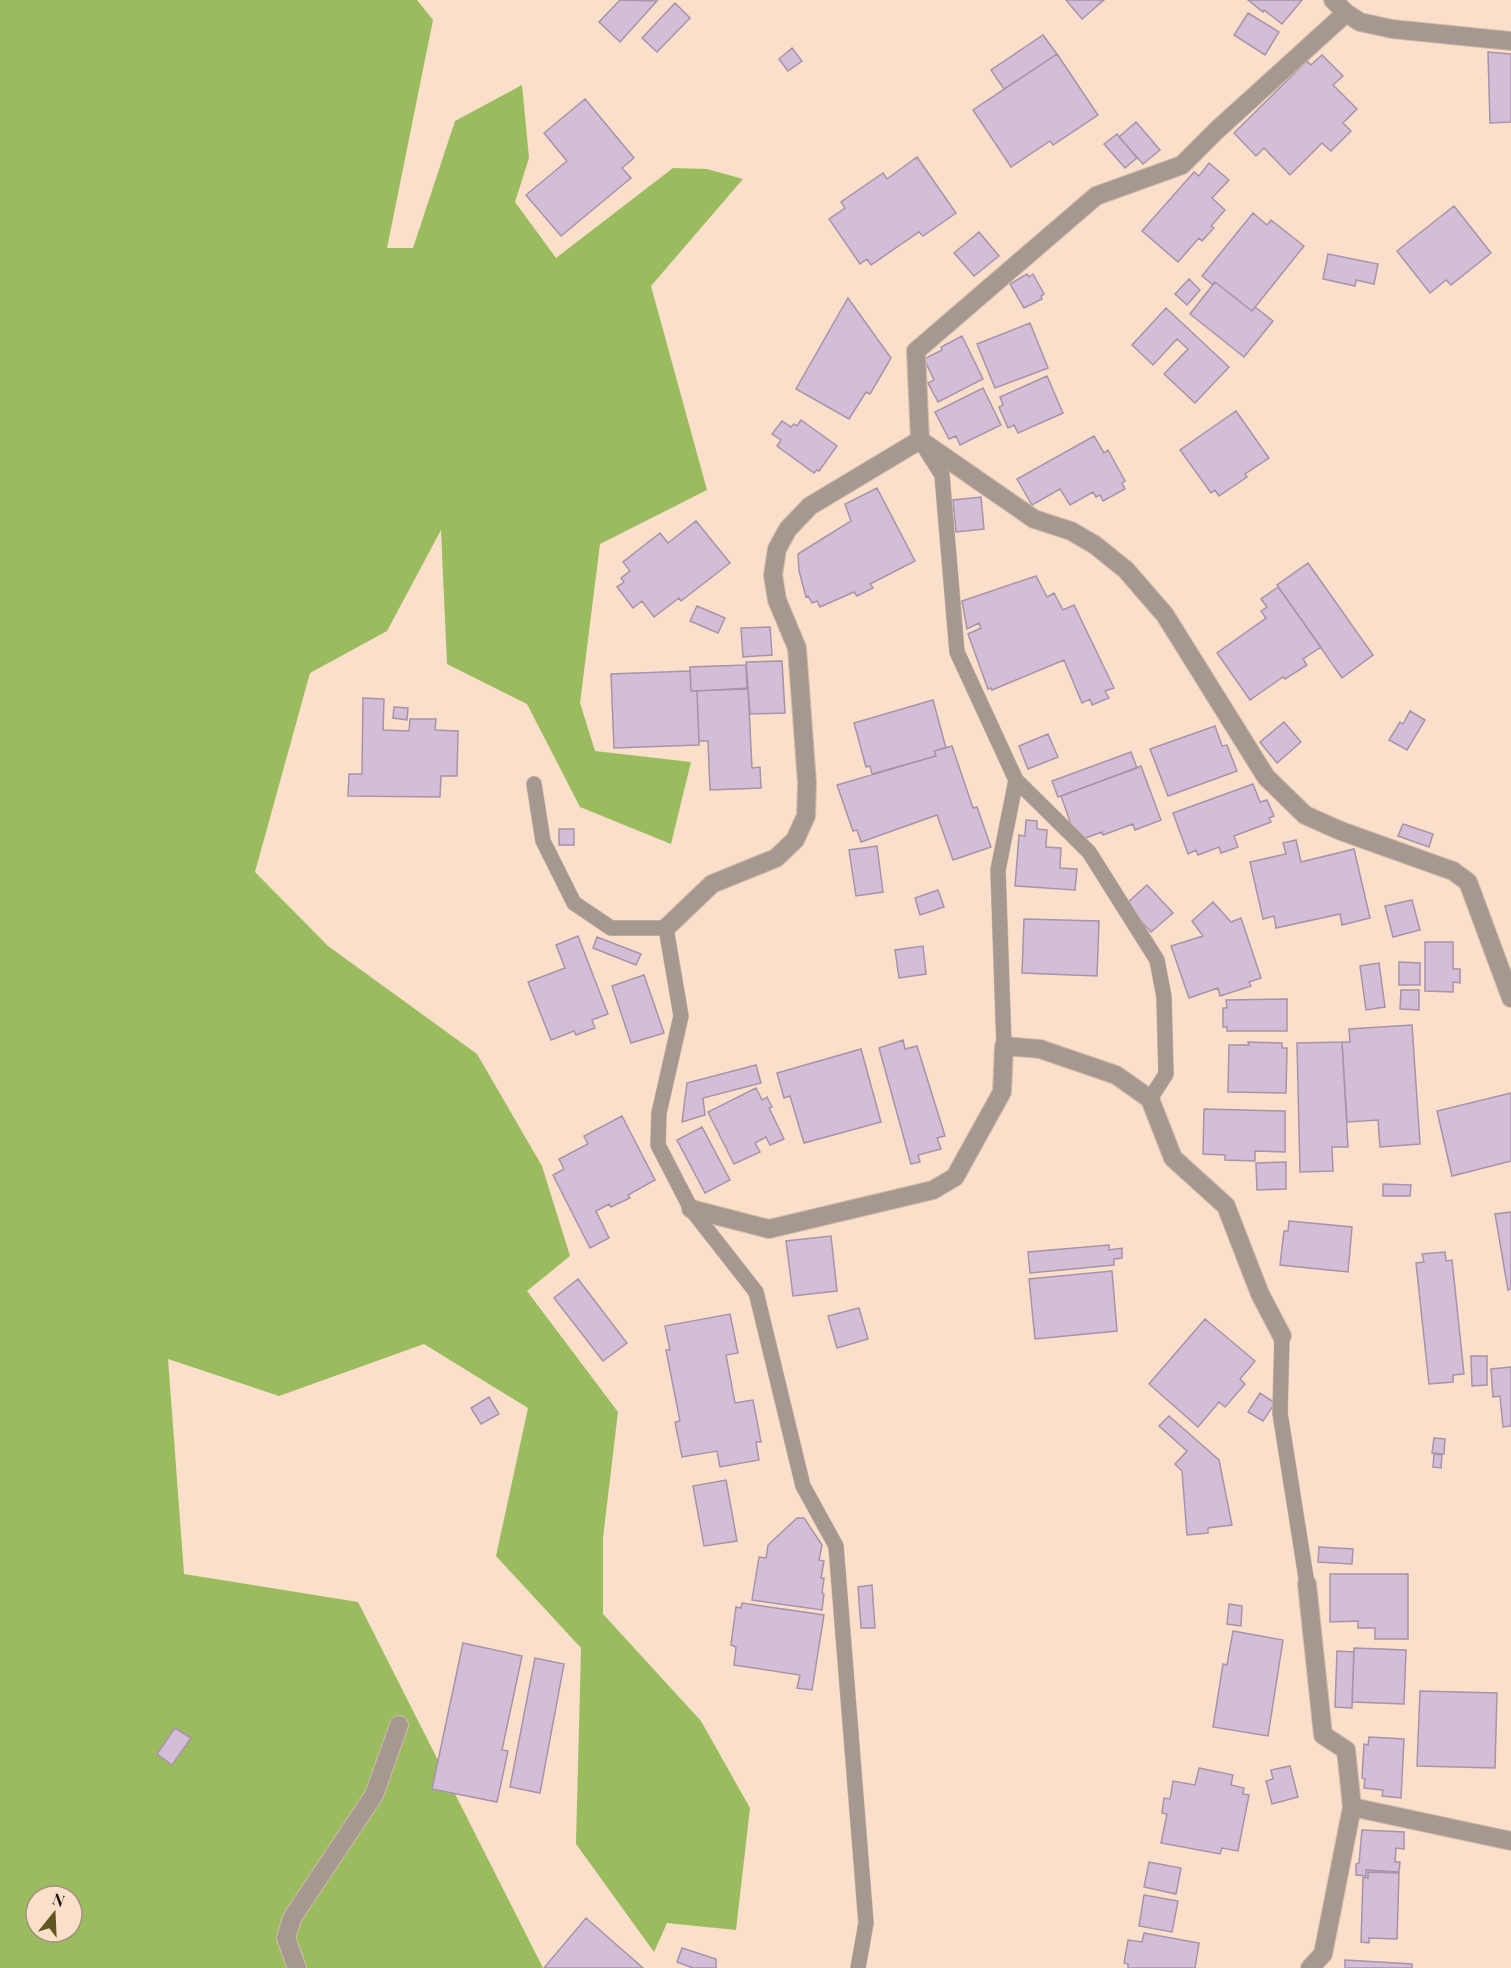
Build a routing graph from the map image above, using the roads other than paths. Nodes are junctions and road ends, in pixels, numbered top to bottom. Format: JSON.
{"nodes":[{"id":1,"x":1333,"y":0,"type":"edge"},
{"id":2,"x":1346,"y":13,"type":"junction"},
{"id":3,"x":1511,"y":41,"type":"edge"},
{"id":4,"x":920,"y":440,"type":"junction"},
{"id":5,"x":1016,"y":780,"type":"junction"},
{"id":6,"x":534,"y":784,"type":"dead end"},
{"id":7,"x":666,"y":928,"type":"junction"},
{"id":8,"x":1511,"y":998,"type":"edge"},
{"id":9,"x":1004,"y":1046,"type":"junction"},
{"id":10,"x":1150,"y":1099,"type":"junction"},
{"id":11,"x":691,"y":1209,"type":"junction"},
{"id":12,"x":1282,"y":1336,"type":"joint"},
{"id":13,"x":1307,"y":1584,"type":"joint"},
{"id":14,"x":399,"y":1725,"type":"dead end"},
{"id":15,"x":1352,"y":1807,"type":"junction"},
{"id":16,"x":1511,"y":1842,"type":"edge"},
{"id":17,"x":297,"y":1968,"type":"edge"},
{"id":18,"x":858,"y":1968,"type":"edge"},
{"id":19,"x":1310,"y":1968,"type":"edge"}],
"edges":[{"from":1,"to":2,"type":"street"},
{"from":2,"to":3,"type":"street"},
{"from":2,"to":4,"type":"street"},
{"from":4,"to":5,"type":"lane"},
{"from":4,"to":7,"type":"street"},
{"from":4,"to":8,"type":"street"},
{"from":5,"to":9,"type":"lane"},
{"from":5,"to":10,"type":"lane"},
{"from":6,"to":7,"type":"lane"},
{"from":7,"to":11,"type":"lane"},
{"from":9,"to":10,"type":"street"},
{"from":9,"to":11,"type":"street"},
{"from":10,"to":12,"type":"street"},
{"from":11,"to":18,"type":"lane"},
{"from":12,"to":13,"type":"lane"},
{"from":13,"to":15,"type":"street"},
{"from":14,"to":17,"type":"street"},
{"from":15,"to":16,"type":"street"},
{"from":15,"to":19,"type":"street"}]}
